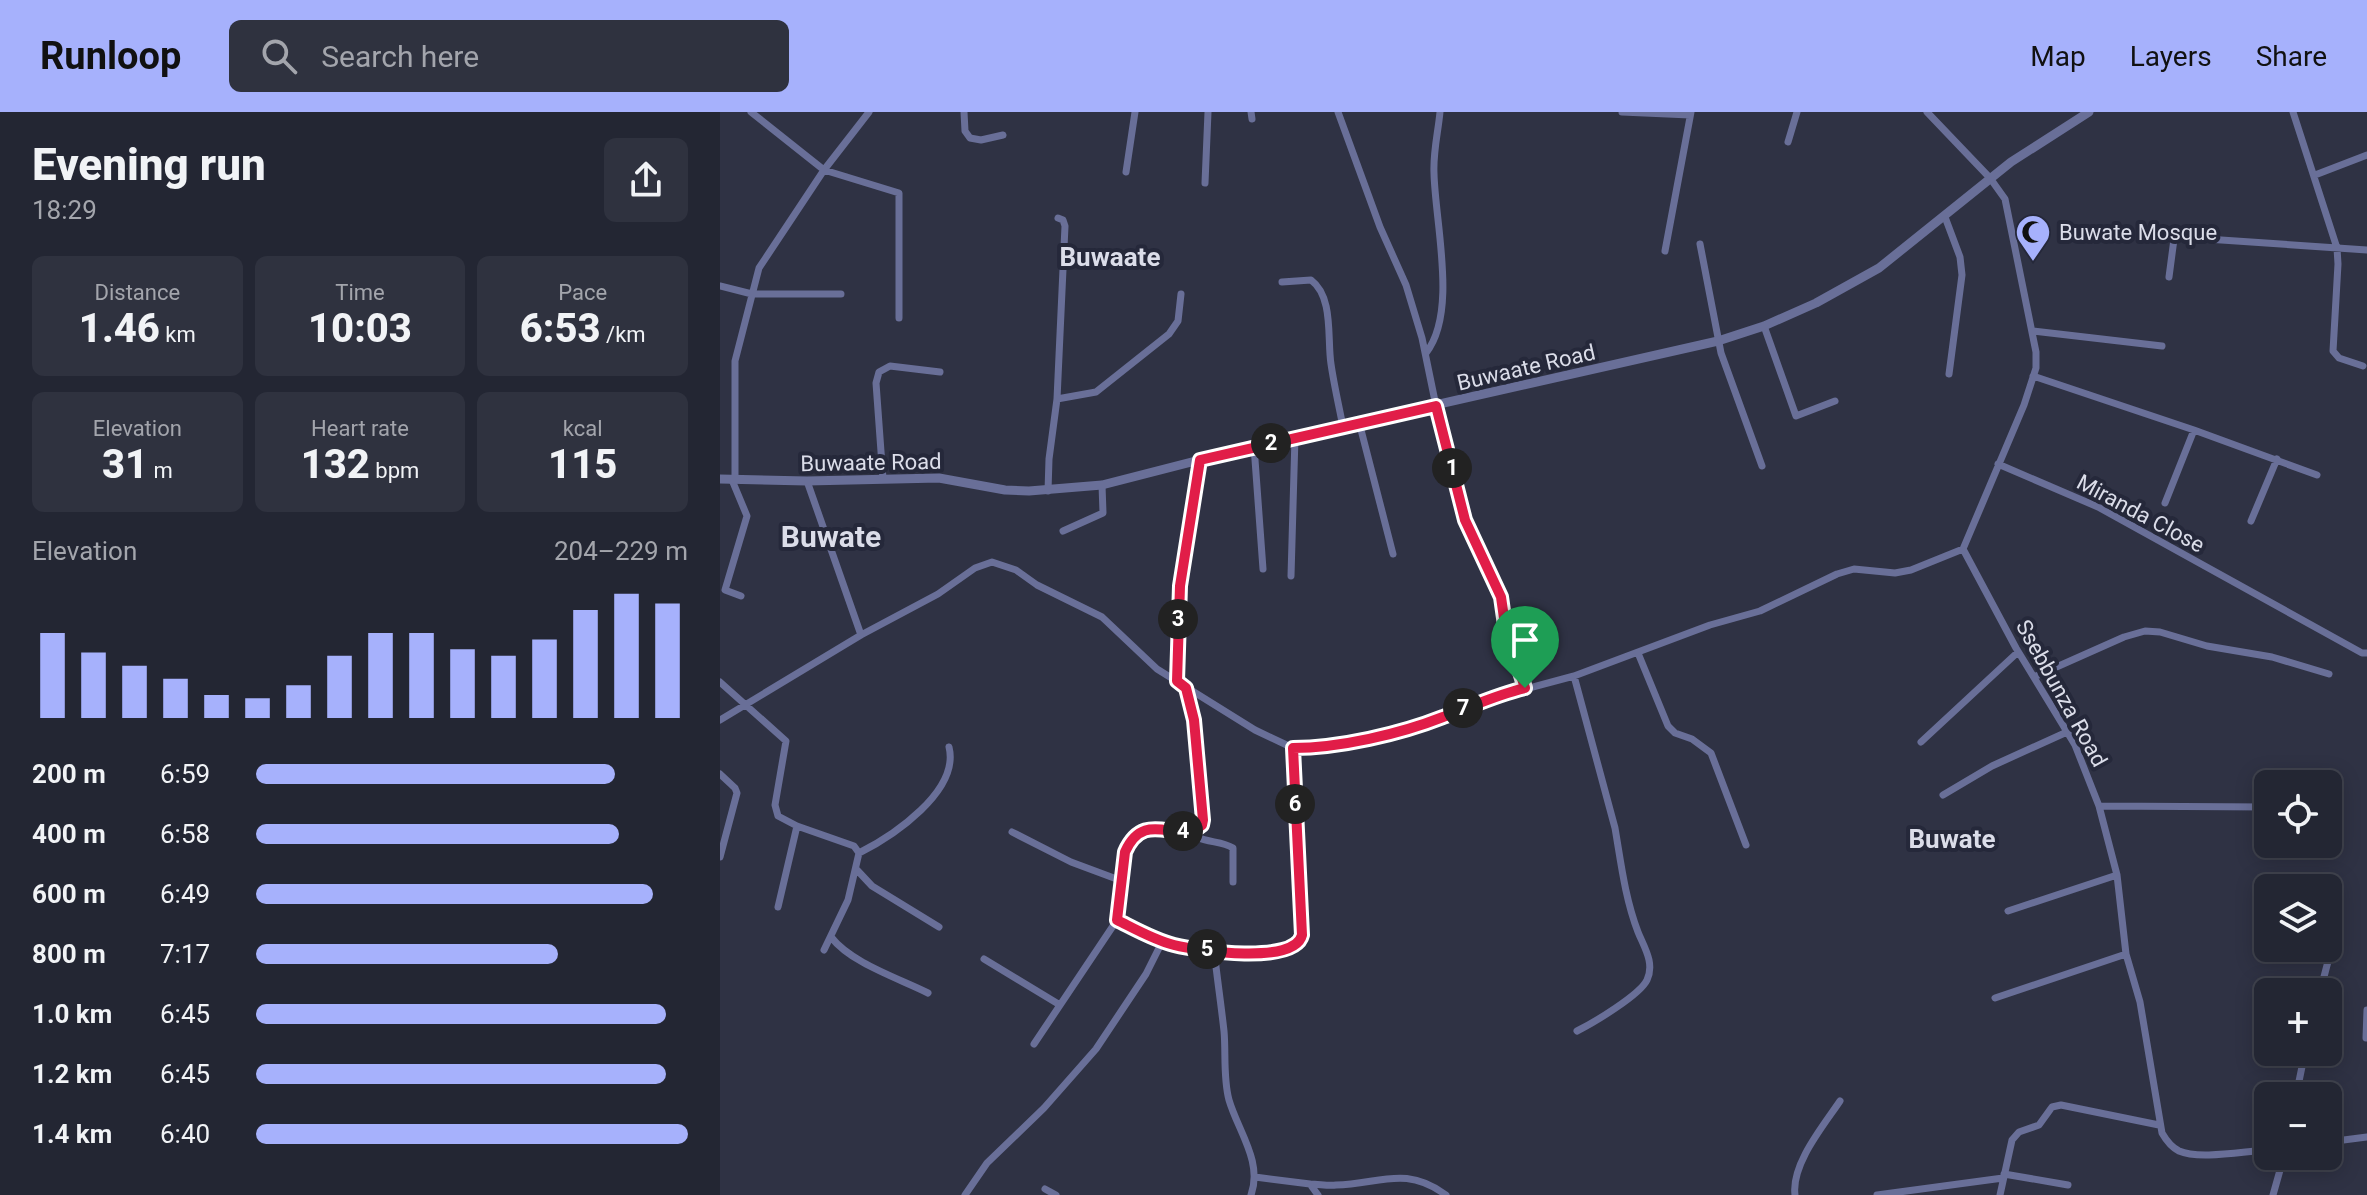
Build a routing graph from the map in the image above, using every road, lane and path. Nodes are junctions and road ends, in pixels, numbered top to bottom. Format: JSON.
{"nodes":[{"id":1,"x":751,"y":112,"type":"edge"},
{"id":2,"x":869,"y":112,"type":"edge"},
{"id":3,"x":964,"y":112,"type":"edge"},
{"id":4,"x":1135,"y":112,"type":"edge"},
{"id":5,"x":1208,"y":112,"type":"edge"},
{"id":6,"x":1338,"y":112,"type":"edge"},
{"id":7,"x":1440,"y":112,"type":"edge"},
{"id":8,"x":1622,"y":112,"type":"edge"},
{"id":9,"x":1797,"y":112,"type":"edge"},
{"id":10,"x":1927,"y":112,"type":"edge"},
{"id":11,"x":2089,"y":112,"type":"edge"},
{"id":12,"x":2293,"y":112,"type":"edge"},
{"id":13,"x":1690,"y":113,"type":"edge"},
{"id":14,"x":1003,"y":135,"type":"dead end"},
{"id":15,"x":1788,"y":142,"type":"dead end"},
{"id":16,"x":2367,"y":155,"type":"edge"},
{"id":17,"x":824,"y":170,"type":"junction"},
{"id":18,"x":1126,"y":172,"type":"dead end"},
{"id":19,"x":2315,"y":175,"type":"junction"},
{"id":20,"x":1990,"y":178,"type":"junction"},
{"id":21,"x":1205,"y":183,"type":"dead end"},
{"id":22,"x":1945,"y":217,"type":"junction"},
{"id":23,"x":1058,"y":218,"type":"dead end"},
{"id":24,"x":1700,"y":244,"type":"dead end"},
{"id":25,"x":2337,"y":248,"type":"junction"},
{"id":26,"x":2367,"y":250,"type":"edge"},
{"id":27,"x":1665,"y":251,"type":"dead end"},
{"id":28,"x":2169,"y":277,"type":"dead end"},
{"id":29,"x":1282,"y":282,"type":"dead end"},
{"id":30,"x":720,"y":286,"type":"edge"},
{"id":31,"x":752,"y":294,"type":"junction"},
{"id":32,"x":841,"y":294,"type":"dead end"},
{"id":33,"x":1181,"y":294,"type":"dead end"},
{"id":34,"x":899,"y":318,"type":"dead end"},
{"id":35,"x":1764,"y":326,"type":"junction"},
{"id":36,"x":2033,"y":331,"type":"junction"},
{"id":37,"x":1718,"y":341,"type":"junction"},
{"id":38,"x":2162,"y":346,"type":"dead end"},
{"id":39,"x":1426,"y":353,"type":"junction"},
{"id":40,"x":2363,"y":366,"type":"dead end"},
{"id":41,"x":940,"y":372,"type":"dead end"},
{"id":42,"x":1949,"y":374,"type":"dead end"},
{"id":43,"x":2033,"y":376,"type":"junction"},
{"id":44,"x":1057,"y":399,"type":"junction"},
{"id":45,"x":1835,"y":401,"type":"dead end"},
{"id":46,"x":1436,"y":406,"type":"junction"},
{"id":47,"x":1359,"y":422,"type":"junction"},
{"id":48,"x":1343,"y":427,"type":"junction"},
{"id":49,"x":2194,"y":430,"type":"junction"},
{"id":50,"x":1295,"y":437,"type":"junction"},
{"id":51,"x":1254,"y":446,"type":"junction"},
{"id":52,"x":2277,"y":459,"type":"junction"},
{"id":53,"x":1200,"y":460,"type":"junction"},
{"id":54,"x":1998,"y":464,"type":"junction"},
{"id":55,"x":1762,"y":466,"type":"dead end"},
{"id":56,"x":2317,"y":475,"type":"dead end"},
{"id":57,"x":720,"y":479,"type":"edge"},
{"id":58,"x":883,"y":479,"type":"junction"},
{"id":59,"x":734,"y":480,"type":"junction"},
{"id":60,"x":807,"y":481,"type":"junction"},
{"id":61,"x":1102,"y":485,"type":"junction"},
{"id":62,"x":1048,"y":491,"type":"junction"},
{"id":63,"x":2165,"y":503,"type":"dead end"},
{"id":64,"x":2251,"y":521,"type":"dead end"},
{"id":65,"x":1063,"y":531,"type":"dead end"},
{"id":66,"x":1963,"y":549,"type":"junction"},
{"id":67,"x":1393,"y":554,"type":"dead end"},
{"id":68,"x":1263,"y":569,"type":"dead end"},
{"id":69,"x":1291,"y":576,"type":"dead end"},
{"id":70,"x":741,"y":596,"type":"dead end"},
{"id":71,"x":861,"y":635,"type":"junction"},
{"id":72,"x":2018,"y":652,"type":"junction"},
{"id":73,"x":1638,"y":653,"type":"junction"},
{"id":74,"x":2367,"y":653,"type":"edge"},
{"id":75,"x":2329,"y":674,"type":"dead end"},
{"id":76,"x":1574,"y":676,"type":"junction"},
{"id":77,"x":2034,"y":677,"type":"junction"},
{"id":78,"x":1177,"y":681,"type":"junction"},
{"id":79,"x":720,"y":682,"type":"edge"},
{"id":80,"x":1186,"y":688,"type":"junction"},
{"id":81,"x":1525,"y":688,"type":"junction"},
{"id":82,"x":746,"y":704,"type":"junction"},
{"id":83,"x":720,"y":720,"type":"edge"},
{"id":84,"x":2067,"y":732,"type":"junction"},
{"id":85,"x":1921,"y":742,"type":"dead end"},
{"id":86,"x":949,"y":747,"type":"dead end"},
{"id":87,"x":1293,"y":748,"type":"junction"},
{"id":88,"x":720,"y":774,"type":"edge"},
{"id":89,"x":1943,"y":795,"type":"dead end"},
{"id":90,"x":2099,"y":806,"type":"junction"},
{"id":91,"x":2254,"y":807,"type":"edge"},
{"id":92,"x":797,"y":826,"type":"junction"},
{"id":93,"x":1195,"y":830,"type":"junction"},
{"id":94,"x":1012,"y":832,"type":"dead end"},
{"id":95,"x":1746,"y":845,"type":"dead end"},
{"id":96,"x":859,"y":853,"type":"junction"},
{"id":97,"x":720,"y":857,"type":"edge"},
{"id":98,"x":857,"y":870,"type":"junction"},
{"id":99,"x":2117,"y":875,"type":"junction"},
{"id":100,"x":1122,"y":881,"type":"junction"},
{"id":101,"x":1233,"y":882,"type":"dead end"},
{"id":102,"x":778,"y":907,"type":"dead end"},
{"id":103,"x":2008,"y":911,"type":"dead end"},
{"id":104,"x":1117,"y":920,"type":"junction"},
{"id":105,"x":939,"y":927,"type":"dead end"},
{"id":106,"x":831,"y":937,"type":"junction"},
{"id":107,"x":1163,"y":940,"type":"junction"},
{"id":108,"x":824,"y":950,"type":"dead end"},
{"id":109,"x":1214,"y":950,"type":"junction"},
{"id":110,"x":2126,"y":954,"type":"junction"},
{"id":111,"x":984,"y":959,"type":"dead end"},
{"id":112,"x":928,"y":993,"type":"dead end"},
{"id":113,"x":1995,"y":998,"type":"dead end"},
{"id":114,"x":1060,"y":1005,"type":"junction"},
{"id":115,"x":2367,"y":1010,"type":"edge"},
{"id":116,"x":1577,"y":1031,"type":"dead end"},
{"id":117,"x":2366,"y":1038,"type":"edge"},
{"id":118,"x":1034,"y":1044,"type":"dead end"},
{"id":119,"x":1840,"y":1101,"type":"dead end"},
{"id":120,"x":2159,"y":1125,"type":"junction"},
{"id":121,"x":2367,"y":1137,"type":"edge"},
{"id":122,"x":2342,"y":1140,"type":"edge"},
{"id":123,"x":2254,"y":1151,"type":"edge"},
{"id":124,"x":2280,"y":1170,"type":"edge"},
{"id":125,"x":2003,"y":1176,"type":"junction"},
{"id":126,"x":1255,"y":1177,"type":"junction"},
{"id":127,"x":1310,"y":1184,"type":"junction"},
{"id":128,"x":2068,"y":1185,"type":"dead end"},
{"id":129,"x":1045,"y":1189,"type":"dead end"},
{"id":130,"x":965,"y":1195,"type":"edge"},
{"id":131,"x":1056,"y":1195,"type":"edge"},
{"id":132,"x":1251,"y":1195,"type":"edge"},
{"id":133,"x":1318,"y":1195,"type":"edge"},
{"id":134,"x":1446,"y":1195,"type":"edge"},
{"id":135,"x":1795,"y":1195,"type":"edge"},
{"id":136,"x":1877,"y":1195,"type":"edge"},
{"id":137,"x":2000,"y":1195,"type":"edge"},
{"id":138,"x":2273,"y":1195,"type":"edge"}],
"edges":[{"from":1,"to":17,"type":"street"},
{"from":2,"to":17,"type":"street"},
{"from":3,"to":14,"type":"street"},
{"from":4,"to":18,"type":"street"},
{"from":5,"to":21,"type":"street"},
{"from":6,"to":39,"type":"street"},
{"from":7,"to":39,"type":"street"},
{"from":8,"to":13,"type":"street"},
{"from":9,"to":15,"type":"street"},
{"from":10,"to":20,"type":"street"},
{"from":11,"to":20,"type":"street","name":"Buwaate Road"},
{"from":12,"to":19,"type":"street"},
{"from":13,"to":27,"type":"street"},
{"from":16,"to":19,"type":"street"},
{"from":17,"to":31,"type":"street"},
{"from":17,"to":34,"type":"street"},
{"from":19,"to":25,"type":"street"},
{"from":20,"to":22,"type":"street","name":"Buwaate Road"},
{"from":20,"to":36,"type":"street"},
{"from":22,"to":35,"type":"street","name":"Buwaate Road"},
{"from":22,"to":42,"type":"street"},
{"from":23,"to":44,"type":"street"},
{"from":24,"to":37,"type":"street"},
{"from":25,"to":26,"type":"street"},
{"from":25,"to":28,"type":"street"},
{"from":25,"to":40,"type":"street"},
{"from":29,"to":48,"type":"street"},
{"from":30,"to":31,"type":"street"},
{"from":31,"to":32,"type":"street"},
{"from":31,"to":59,"type":"street"},
{"from":33,"to":44,"type":"street"},
{"from":35,"to":37,"type":"street","name":"Buwaate Road"},
{"from":35,"to":45,"type":"street"},
{"from":36,"to":38,"type":"street"},
{"from":36,"to":43,"type":"street"},
{"from":37,"to":46,"type":"street","name":"Buwaate Road"},
{"from":37,"to":55,"type":"street"},
{"from":39,"to":46,"type":"street"},
{"from":41,"to":58,"type":"street"},
{"from":43,"to":49,"type":"street"},
{"from":43,"to":54,"type":"street"},
{"from":44,"to":62,"type":"street"},
{"from":46,"to":47,"type":"street","name":"Buwaate Road"},
{"from":46,"to":81,"type":"street"},
{"from":47,"to":48,"type":"street","name":"Buwaate Road"},
{"from":47,"to":67,"type":"street"},
{"from":48,"to":50,"type":"street","name":"Buwaate Road"},
{"from":49,"to":52,"type":"street"},
{"from":49,"to":63,"type":"street"},
{"from":50,"to":51,"type":"street","name":"Buwaate Road"},
{"from":50,"to":69,"type":"street"},
{"from":51,"to":53,"type":"street","name":"Buwaate Road"},
{"from":51,"to":68,"type":"street"},
{"from":52,"to":56,"type":"street"},
{"from":52,"to":64,"type":"street"},
{"from":53,"to":61,"type":"street","name":"Buwaate Road"},
{"from":53,"to":78,"type":"street"},
{"from":54,"to":66,"type":"street"},
{"from":54,"to":74,"type":"street","name":"Miranda Close"},
{"from":57,"to":59,"type":"street","name":"Buwaate Road"},
{"from":58,"to":60,"type":"street","name":"Buwaate Road"},
{"from":58,"to":62,"type":"street","name":"Buwaate Road"},
{"from":59,"to":60,"type":"street","name":"Buwaate Road"},
{"from":59,"to":70,"type":"street"},
{"from":60,"to":71,"type":"street"},
{"from":61,"to":62,"type":"street","name":"Buwaate Road"},
{"from":61,"to":65,"type":"street"},
{"from":66,"to":72,"type":"street","name":"Ssebbunza Road"},
{"from":66,"to":73,"type":"street"},
{"from":71,"to":78,"type":"street"},
{"from":71,"to":82,"type":"street"},
{"from":72,"to":77,"type":"street","name":"Ssebbunza Road"},
{"from":72,"to":85,"type":"street"},
{"from":73,"to":76,"type":"street"},
{"from":73,"to":95,"type":"street"},
{"from":75,"to":77,"type":"street"},
{"from":76,"to":81,"type":"street"},
{"from":76,"to":116,"type":"street"},
{"from":77,"to":84,"type":"street","name":"Ssebbunza Road"},
{"from":78,"to":80,"type":"street"},
{"from":79,"to":82,"type":"street"},
{"from":80,"to":87,"type":"street"},
{"from":80,"to":93,"type":"street"},
{"from":81,"to":87,"type":"street"},
{"from":82,"to":83,"type":"street"},
{"from":82,"to":92,"type":"street"},
{"from":84,"to":89,"type":"street"},
{"from":84,"to":90,"type":"street","name":"Ssebbunza Road"},
{"from":86,"to":96,"type":"street"},
{"from":87,"to":109,"type":"street"},
{"from":88,"to":97,"type":"street"},
{"from":90,"to":91,"type":"street"},
{"from":90,"to":99,"type":"street","name":"Ssebbunza Road"},
{"from":92,"to":96,"type":"street"},
{"from":92,"to":102,"type":"street"},
{"from":93,"to":100,"type":"street"},
{"from":93,"to":101,"type":"street"},
{"from":94,"to":100,"type":"street"},
{"from":96,"to":98,"type":"street"},
{"from":98,"to":105,"type":"street"},
{"from":98,"to":106,"type":"street"},
{"from":99,"to":103,"type":"street"},
{"from":99,"to":110,"type":"street","name":"Ssebbunza Road"},
{"from":100,"to":104,"type":"street"},
{"from":104,"to":107,"type":"street"},
{"from":104,"to":114,"type":"street"},
{"from":106,"to":108,"type":"street"},
{"from":106,"to":112,"type":"street"},
{"from":107,"to":109,"type":"street"},
{"from":107,"to":130,"type":"street"},
{"from":109,"to":126,"type":"street"},
{"from":110,"to":113,"type":"street"},
{"from":110,"to":120,"type":"street","name":"Ssebbunza Road"},
{"from":111,"to":114,"type":"street"},
{"from":114,"to":118,"type":"street"},
{"from":115,"to":117,"type":"street"},
{"from":119,"to":135,"type":"street"},
{"from":120,"to":123,"type":"street"},
{"from":120,"to":125,"type":"street"},
{"from":121,"to":122,"type":"street"},
{"from":124,"to":138,"type":"street"},
{"from":125,"to":128,"type":"street"},
{"from":125,"to":136,"type":"street"},
{"from":125,"to":137,"type":"street"},
{"from":126,"to":127,"type":"street"},
{"from":126,"to":132,"type":"street"},
{"from":127,"to":133,"type":"street"},
{"from":127,"to":134,"type":"street"},
{"from":129,"to":131,"type":"street"}]}
